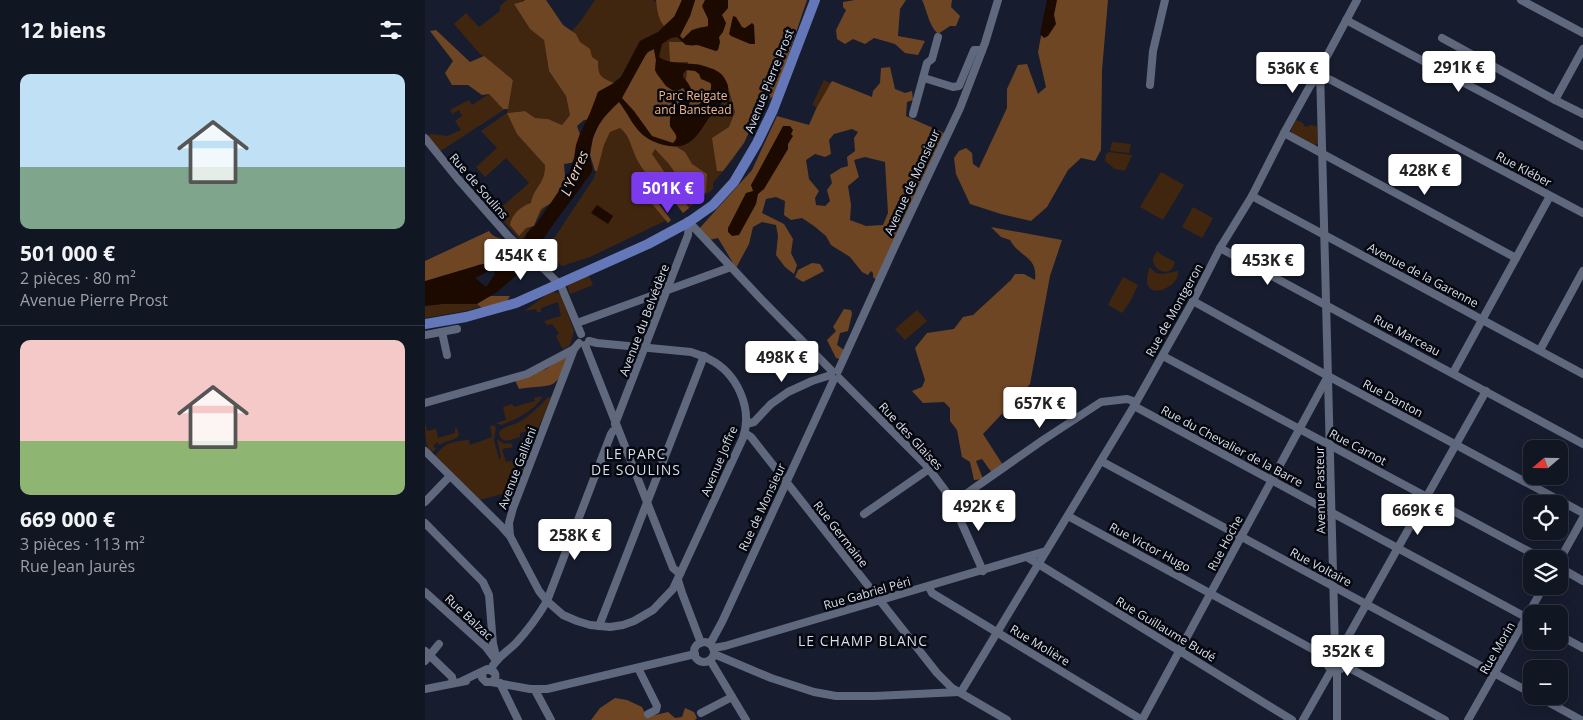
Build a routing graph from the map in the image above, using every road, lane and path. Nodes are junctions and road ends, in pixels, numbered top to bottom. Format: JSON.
{"nodes":[{"id":1,"x":815,"y":0,"type":"edge"},
{"id":2,"x":998,"y":0,"type":"edge"},
{"id":3,"x":1165,"y":0,"type":"edge"},
{"id":4,"x":1357,"y":0,"type":"edge"},
{"id":5,"x":1521,"y":0,"type":"edge"},
{"id":6,"x":1346,"y":20,"type":"junction"},
{"id":7,"x":1583,"y":33,"type":"edge"},
{"id":8,"x":938,"y":37,"type":"dead end"},
{"id":9,"x":1442,"y":38,"type":"dead end"},
{"id":10,"x":1583,"y":48,"type":"edge"},
{"id":11,"x":982,"y":50,"type":"junction"},
{"id":12,"x":924,"y":78,"type":"junction"},
{"id":13,"x":1320,"y":79,"type":"junction"},
{"id":14,"x":1150,"y":85,"type":"dead end"},
{"id":15,"x":1555,"y":100,"type":"junction"},
{"id":16,"x":913,"y":114,"type":"dead end"},
{"id":17,"x":1583,"y":114,"type":"edge"},
{"id":18,"x":1284,"y":132,"type":"junction"},
{"id":19,"x":425,"y":138,"type":"edge"},
{"id":20,"x":1583,"y":146,"type":"edge"},
{"id":21,"x":1323,"y":154,"type":"junction"},
{"id":22,"x":1252,"y":196,"type":"junction"},
{"id":23,"x":1550,"y":196,"type":"junction"},
{"id":24,"x":1583,"y":213,"type":"edge"},
{"id":25,"x":688,"y":220,"type":"junction"},
{"id":26,"x":1324,"y":234,"type":"junction"},
{"id":27,"x":1220,"y":248,"type":"junction"},
{"id":28,"x":1516,"y":258,"type":"junction"},
{"id":29,"x":731,"y":267,"type":"junction"},
{"id":30,"x":1583,"y":271,"type":"edge"},
{"id":31,"x":556,"y":281,"type":"junction"},
{"id":32,"x":667,"y":290,"type":"junction"},
{"id":33,"x":1193,"y":301,"type":"junction"},
{"id":34,"x":1326,"y":305,"type":"junction"},
{"id":35,"x":1483,"y":320,"type":"junction"},
{"id":36,"x":577,"y":323,"type":"junction"},
{"id":37,"x":425,"y":324,"type":"edge"},
{"id":38,"x":457,"y":329,"type":"dead end"},
{"id":39,"x":443,"y":332,"type":"junction"},
{"id":40,"x":425,"y":335,"type":"edge"},
{"id":41,"x":582,"y":344,"type":"junction"},
{"id":42,"x":645,"y":348,"type":"junction"},
{"id":43,"x":1540,"y":350,"type":"junction"},
{"id":44,"x":447,"y":355,"type":"dead end"},
{"id":45,"x":704,"y":356,"type":"junction"},
{"id":46,"x":1163,"y":356,"type":"junction"},
{"id":47,"x":1453,"y":373,"type":"junction"},
{"id":48,"x":1583,"y":374,"type":"edge"},
{"id":49,"x":835,"y":375,"type":"junction"},
{"id":50,"x":1328,"y":376,"type":"junction"},
{"id":51,"x":1486,"y":391,"type":"junction"},
{"id":52,"x":425,"y":403,"type":"edge"},
{"id":53,"x":1135,"y":404,"type":"junction"},
{"id":54,"x":746,"y":424,"type":"junction"},
{"id":55,"x":616,"y":426,"type":"junction"},
{"id":56,"x":1300,"y":428,"type":"junction"},
{"id":57,"x":745,"y":433,"type":"junction"},
{"id":58,"x":1330,"y":444,"type":"junction"},
{"id":59,"x":1583,"y":444,"type":"edge"},
{"id":60,"x":1456,"y":445,"type":"junction"},
{"id":61,"x":425,"y":451,"type":"edge"},
{"id":62,"x":1101,"y":461,"type":"junction"},
{"id":63,"x":929,"y":469,"type":"junction"},
{"id":64,"x":450,"y":476,"type":"junction"},
{"id":65,"x":1272,"y":480,"type":"junction"},
{"id":66,"x":786,"y":482,"type":"junction"},
{"id":67,"x":1427,"y":496,"type":"junction"},
{"id":68,"x":425,"y":502,"type":"edge"},
{"id":69,"x":953,"y":503,"type":"junction"},
{"id":70,"x":647,"y":504,"type":"junction"},
{"id":71,"x":1331,"y":512,"type":"junction"},
{"id":72,"x":1583,"y":513,"type":"edge"},
{"id":73,"x":864,"y":514,"type":"dead end"},
{"id":74,"x":1068,"y":516,"type":"junction"},
{"id":75,"x":1583,"y":518,"type":"edge"},
{"id":76,"x":425,"y":523,"type":"edge"},
{"id":77,"x":509,"y":536,"type":"junction"},
{"id":78,"x":1241,"y":536,"type":"junction"},
{"id":79,"x":1398,"y":548,"type":"junction"},
{"id":80,"x":1526,"y":550,"type":"edge"},
{"id":81,"x":1565,"y":550,"type":"edge"},
{"id":82,"x":1046,"y":551,"type":"junction"},
{"id":83,"x":1027,"y":557,"type":"junction"},
{"id":84,"x":1039,"y":564,"type":"junction"},
{"id":85,"x":983,"y":571,"type":"junction"},
{"id":86,"x":1568,"y":573,"type":"edge"},
{"id":87,"x":679,"y":577,"type":"junction"},
{"id":88,"x":1583,"y":581,"type":"edge"},
{"id":89,"x":929,"y":586,"type":"junction"},
{"id":90,"x":1333,"y":586,"type":"junction"},
{"id":91,"x":673,"y":589,"type":"junction"},
{"id":92,"x":425,"y":592,"type":"edge"},
{"id":93,"x":681,"y":593,"type":"junction"},
{"id":94,"x":1211,"y":593,"type":"junction"},
{"id":95,"x":880,"y":601,"type":"junction"},
{"id":96,"x":547,"y":602,"type":"junction"},
{"id":97,"x":1367,"y":605,"type":"junction"},
{"id":98,"x":1523,"y":616,"type":"edge"},
{"id":99,"x":599,"y":626,"type":"junction"},
{"id":100,"x":1523,"y":629,"type":"edge"},
{"id":101,"x":998,"y":632,"type":"junction"},
{"id":102,"x":1568,"y":640,"type":"edge"},
{"id":103,"x":701,"y":643,"type":"junction"},
{"id":104,"x":439,"y":644,"type":"dead end"},
{"id":105,"x":1583,"y":648,"type":"edge"},
{"id":106,"x":1180,"y":650,"type":"junction"},
{"id":107,"x":712,"y":651,"type":"junction"},
{"id":108,"x":1338,"y":651,"type":"junction"},
{"id":109,"x":695,"y":654,"type":"junction"},
{"id":110,"x":427,"y":655,"type":"edge"},
{"id":111,"x":1327,"y":657,"type":"junction"},
{"id":112,"x":497,"y":660,"type":"junction"},
{"id":113,"x":1344,"y":665,"type":"junction"},
{"id":114,"x":638,"y":668,"type":"junction"},
{"id":115,"x":1334,"y":669,"type":"junction"},
{"id":116,"x":493,"y":672,"type":"junction"},
{"id":117,"x":1495,"y":673,"type":"junction"},
{"id":118,"x":483,"y":676,"type":"junction"},
{"id":119,"x":491,"y":682,"type":"junction"},
{"id":120,"x":503,"y":682,"type":"junction"},
{"id":121,"x":453,"y":683,"type":"junction"},
{"id":122,"x":425,"y":689,"type":"edge"},
{"id":123,"x":536,"y":689,"type":"junction"},
{"id":124,"x":1523,"y":689,"type":"edge"},
{"id":125,"x":961,"y":692,"type":"junction"},
{"id":126,"x":731,"y":696,"type":"junction"},
{"id":127,"x":1554,"y":705,"type":"edge"},
{"id":128,"x":701,"y":713,"type":"dead end"},
{"id":129,"x":648,"y":714,"type":"dead end"},
{"id":130,"x":519,"y":720,"type":"edge"},
{"id":131,"x":551,"y":720,"type":"edge"},
{"id":132,"x":746,"y":720,"type":"edge"},
{"id":133,"x":1007,"y":720,"type":"edge"},
{"id":134,"x":1142,"y":720,"type":"edge"},
{"id":135,"x":1292,"y":720,"type":"edge"},
{"id":136,"x":1303,"y":720,"type":"edge"},
{"id":137,"x":1337,"y":720,"type":"edge"},
{"id":138,"x":1445,"y":720,"type":"edge"},
{"id":139,"x":1468,"y":720,"type":"edge"},
{"id":140,"x":1581,"y":720,"type":"edge"}],
"edges":[{"from":1,"to":25,"type":"main road","name":"Avenue Pierre Prost"},
{"from":2,"to":11,"type":"street","name":"Avenue de Monsieur"},
{"from":3,"to":14,"type":"street"},
{"from":4,"to":6,"type":"street","name":"Rue de Montgeron"},
{"from":5,"to":7,"type":"street"},
{"from":6,"to":13,"type":"street","name":"Rue de Montgeron"},
{"from":6,"to":20,"type":"street"},
{"from":8,"to":12,"type":"street"},
{"from":9,"to":15,"type":"street"},
{"from":10,"to":15,"type":"street"},
{"from":11,"to":12,"type":"street"},
{"from":11,"to":49,"type":"street","name":"Avenue de Monsieur"},
{"from":12,"to":16,"type":"street"},
{"from":13,"to":18,"type":"street","name":"Rue de Montgeron"},
{"from":13,"to":21,"type":"street","name":"Avenue Pasteur"},
{"from":13,"to":23,"type":"street","name":"Rue Kléber"},
{"from":15,"to":17,"type":"street"},
{"from":18,"to":21,"type":"street"},
{"from":18,"to":22,"type":"street","name":"Rue de Montgeron"},
{"from":19,"to":31,"type":"street","name":"Rue de Soulins"},
{"from":21,"to":26,"type":"street","name":"Avenue Pasteur"},
{"from":21,"to":28,"type":"street"},
{"from":22,"to":26,"type":"street","name":"Avenue de la Garenne"},
{"from":22,"to":27,"type":"street","name":"Rue de Montgeron"},
{"from":23,"to":24,"type":"street","name":"Rue Kléber"},
{"from":23,"to":28,"type":"street"},
{"from":25,"to":29,"type":"street","name":"Rue des Glaises"},
{"from":25,"to":31,"type":"main road","name":"Avenue Pierre Prost"},
{"from":25,"to":32,"type":"street","name":"Avenue du Belvédère"},
{"from":26,"to":34,"type":"street","name":"Avenue Pasteur"},
{"from":26,"to":35,"type":"street","name":"Avenue de la Garenne"},
{"from":27,"to":33,"type":"street","name":"Rue de Montgeron"},
{"from":27,"to":34,"type":"street","name":"Rue Marceau"},
{"from":28,"to":35,"type":"street"},
{"from":29,"to":32,"type":"street"},
{"from":29,"to":49,"type":"street","name":"Rue des Glaises"},
{"from":30,"to":43,"type":"street"},
{"from":31,"to":36,"type":"street"},
{"from":31,"to":37,"type":"main road","name":"Avenue Pierre Prost"},
{"from":32,"to":36,"type":"street"},
{"from":32,"to":42,"type":"street","name":"Avenue du Belvédère"},
{"from":33,"to":46,"type":"street","name":"Rue de Montgeron"},
{"from":33,"to":50,"type":"street","name":"Rue Danton"},
{"from":34,"to":47,"type":"street","name":"Rue Marceau"},
{"from":34,"to":50,"type":"street","name":"Avenue Pasteur"},
{"from":35,"to":43,"type":"street","name":"Avenue de la Garenne"},
{"from":35,"to":47,"type":"street"},
{"from":36,"to":41,"type":"street"},
{"from":38,"to":39,"type":"street"},
{"from":39,"to":40,"type":"street"},
{"from":39,"to":44,"type":"street"},
{"from":41,"to":42,"type":"street","name":"Avenue Joffre"},
{"from":41,"to":52,"type":"street"},
{"from":41,"to":55,"type":"street"},
{"from":41,"to":77,"type":"street","name":"Avenue Gallieni"},
{"from":42,"to":45,"type":"street","name":"Avenue Joffre"},
{"from":42,"to":55,"type":"street","name":"Avenue du Belvédère"},
{"from":43,"to":48,"type":"street","name":"Avenue de la Garenne"},
{"from":45,"to":54,"type":"street","name":"Avenue Joffre"},
{"from":45,"to":70,"type":"street"},
{"from":46,"to":53,"type":"street","name":"Rue de Montgeron"},
{"from":46,"to":56,"type":"street","name":"Rue Carnot"},
{"from":47,"to":51,"type":"street","name":"Rue Marceau"},
{"from":49,"to":54,"type":"street"},
{"from":49,"to":63,"type":"street","name":"Rue des Glaises"},
{"from":49,"to":66,"type":"street","name":"Rue de Monsieur"},
{"from":50,"to":56,"type":"street","name":"Rue Hoche"},
{"from":50,"to":58,"type":"street","name":"Avenue Pasteur"},
{"from":50,"to":60,"type":"street","name":"Rue Danton"},
{"from":51,"to":59,"type":"street","name":"Rue Marceau"},
{"from":51,"to":60,"type":"street"},
{"from":53,"to":62,"type":"street","name":"Rue de Montgeron"},
{"from":53,"to":65,"type":"street","name":"Rue du Chevalier de la Barre"},
{"from":53,"to":69,"type":"street"},
{"from":54,"to":57,"type":"street","name":"Avenue Joffre"},
{"from":55,"to":70,"type":"street"},
{"from":55,"to":96,"type":"street","name":"Avenue du Belvédère"},
{"from":56,"to":58,"type":"street","name":"Rue Carnot"},
{"from":56,"to":65,"type":"street","name":"Rue Hoche"},
{"from":57,"to":66,"type":"street","name":"Rue Germaine"},
{"from":57,"to":87,"type":"street","name":"Avenue Joffre"},
{"from":58,"to":67,"type":"street","name":"Rue Carnot"},
{"from":58,"to":71,"type":"street","name":"Avenue Pasteur"},
{"from":60,"to":67,"type":"street"},
{"from":60,"to":72,"type":"street","name":"Rue Danton"},
{"from":61,"to":64,"type":"street"},
{"from":62,"to":74,"type":"street","name":"Rue de Montgeron"},
{"from":62,"to":78,"type":"street","name":"Rue Voltaire"},
{"from":63,"to":69,"type":"street","name":"Rue des Glaises"},
{"from":63,"to":73,"type":"street"},
{"from":64,"to":68,"type":"street"},
{"from":64,"to":77,"type":"street"},
{"from":65,"to":71,"type":"street","name":"Rue du Chevalier de la Barre"},
{"from":65,"to":78,"type":"street","name":"Rue Hoche"},
{"from":66,"to":95,"type":"street","name":"Rue Germaine"},
{"from":66,"to":107,"type":"street","name":"Rue de Monsieur"},
{"from":67,"to":79,"type":"street"},
{"from":67,"to":80,"type":"street","name":"Rue Carnot"},
{"from":69,"to":85,"type":"street","name":"Rue des Glaises"},
{"from":70,"to":87,"type":"street"},
{"from":70,"to":99,"type":"street"},
{"from":71,"to":79,"type":"street","name":"Rue du Chevalier de la Barre"},
{"from":71,"to":90,"type":"street","name":"Avenue Pasteur"},
{"from":74,"to":82,"type":"street","name":"Rue de Montgeron"},
{"from":74,"to":94,"type":"street","name":"Rue Victor Hugo"},
{"from":75,"to":81,"type":"street"},
{"from":76,"to":112,"type":"street"},
{"from":77,"to":96,"type":"street"},
{"from":78,"to":90,"type":"street","name":"Rue Voltaire"},
{"from":78,"to":94,"type":"street","name":"Rue Hoche"},
{"from":79,"to":97,"type":"street"},
{"from":79,"to":98,"type":"street","name":"Rue du Chevalier de la Barre"},
{"from":82,"to":83,"type":"street"},
{"from":82,"to":84,"type":"street","name":"Rue de Montgeron"},
{"from":83,"to":84,"type":"street","name":"Rue Guillaume Budé"},
{"from":83,"to":85,"type":"street","name":"Rue Gabriel Péri"},
{"from":84,"to":101,"type":"street","name":"Rue de Montgeron"},
{"from":84,"to":106,"type":"street","name":"Rue Guillaume Budé"},
{"from":85,"to":89,"type":"street","name":"Rue Gabriel Péri"},
{"from":86,"to":88,"type":"street"},
{"from":87,"to":91,"type":"street","name":"Avenue Joffre"},
{"from":87,"to":93,"type":"street"},
{"from":89,"to":95,"type":"street","name":"Rue Gabriel Péri"},
{"from":89,"to":101,"type":"street","name":"Rue Molière"},
{"from":90,"to":97,"type":"street","name":"Rue Voltaire"},
{"from":90,"to":108,"type":"street","name":"Avenue Pasteur"},
{"from":91,"to":93,"type":"street"},
{"from":91,"to":99,"type":"street"},
{"from":92,"to":112,"type":"street","name":"Rue Balzac"},
{"from":93,"to":103,"type":"street"},
{"from":94,"to":106,"type":"street","name":"Rue Hoche"},
{"from":94,"to":111,"type":"street","name":"Rue Victor Hugo"},
{"from":95,"to":107,"type":"street","name":"Rue Gabriel Péri"},
{"from":95,"to":125,"type":"street","name":"Rue Germaine"},
{"from":96,"to":99,"type":"street"},
{"from":96,"to":112,"type":"street","name":"Avenue du Belvédère"},
{"from":97,"to":108,"type":"street"},
{"from":97,"to":117,"type":"street","name":"Rue Voltaire"},
{"from":100,"to":117,"type":"street","name":"Rue Morin"},
{"from":101,"to":125,"type":"street","name":"Rue de Montgeron"},
{"from":101,"to":134,"type":"street","name":"Rue Molière"},
{"from":102,"to":105,"type":"street"},
{"from":103,"to":107,"type":"street"},
{"from":103,"to":109,"type":"street"},
{"from":104,"to":110,"type":"street"},
{"from":106,"to":134,"type":"street","name":"Rue Hoche"},
{"from":106,"to":135,"type":"street","name":"Rue Guillaume Budé"},
{"from":107,"to":109,"type":"street"},
{"from":107,"to":125,"type":"street"},
{"from":107,"to":126,"type":"street"},
{"from":108,"to":111,"type":"street"},
{"from":108,"to":113,"type":"street"},
{"from":109,"to":114,"type":"street"},
{"from":110,"to":121,"type":"street"},
{"from":111,"to":115,"type":"street"},
{"from":112,"to":116,"type":"street","name":"Avenue du Belvédère"},
{"from":113,"to":115,"type":"street"},
{"from":113,"to":138,"type":"street"},
{"from":114,"to":123,"type":"street"},
{"from":114,"to":129,"type":"street"},
{"from":115,"to":136,"type":"street"},
{"from":115,"to":137,"type":"street"},
{"from":116,"to":118,"type":"street"},
{"from":116,"to":119,"type":"street"},
{"from":116,"to":120,"type":"street"},
{"from":117,"to":124,"type":"street","name":"Rue Voltaire"},
{"from":117,"to":139,"type":"street","name":"Rue Morin"},
{"from":118,"to":119,"type":"street"},
{"from":118,"to":121,"type":"street"},
{"from":119,"to":120,"type":"street"},
{"from":120,"to":123,"type":"street"},
{"from":120,"to":130,"type":"street"},
{"from":121,"to":122,"type":"street"},
{"from":123,"to":131,"type":"street"},
{"from":125,"to":133,"type":"street","name":"Rue Germaine"},
{"from":126,"to":128,"type":"street"},
{"from":126,"to":132,"type":"street"},
{"from":127,"to":140,"type":"street"}]}
